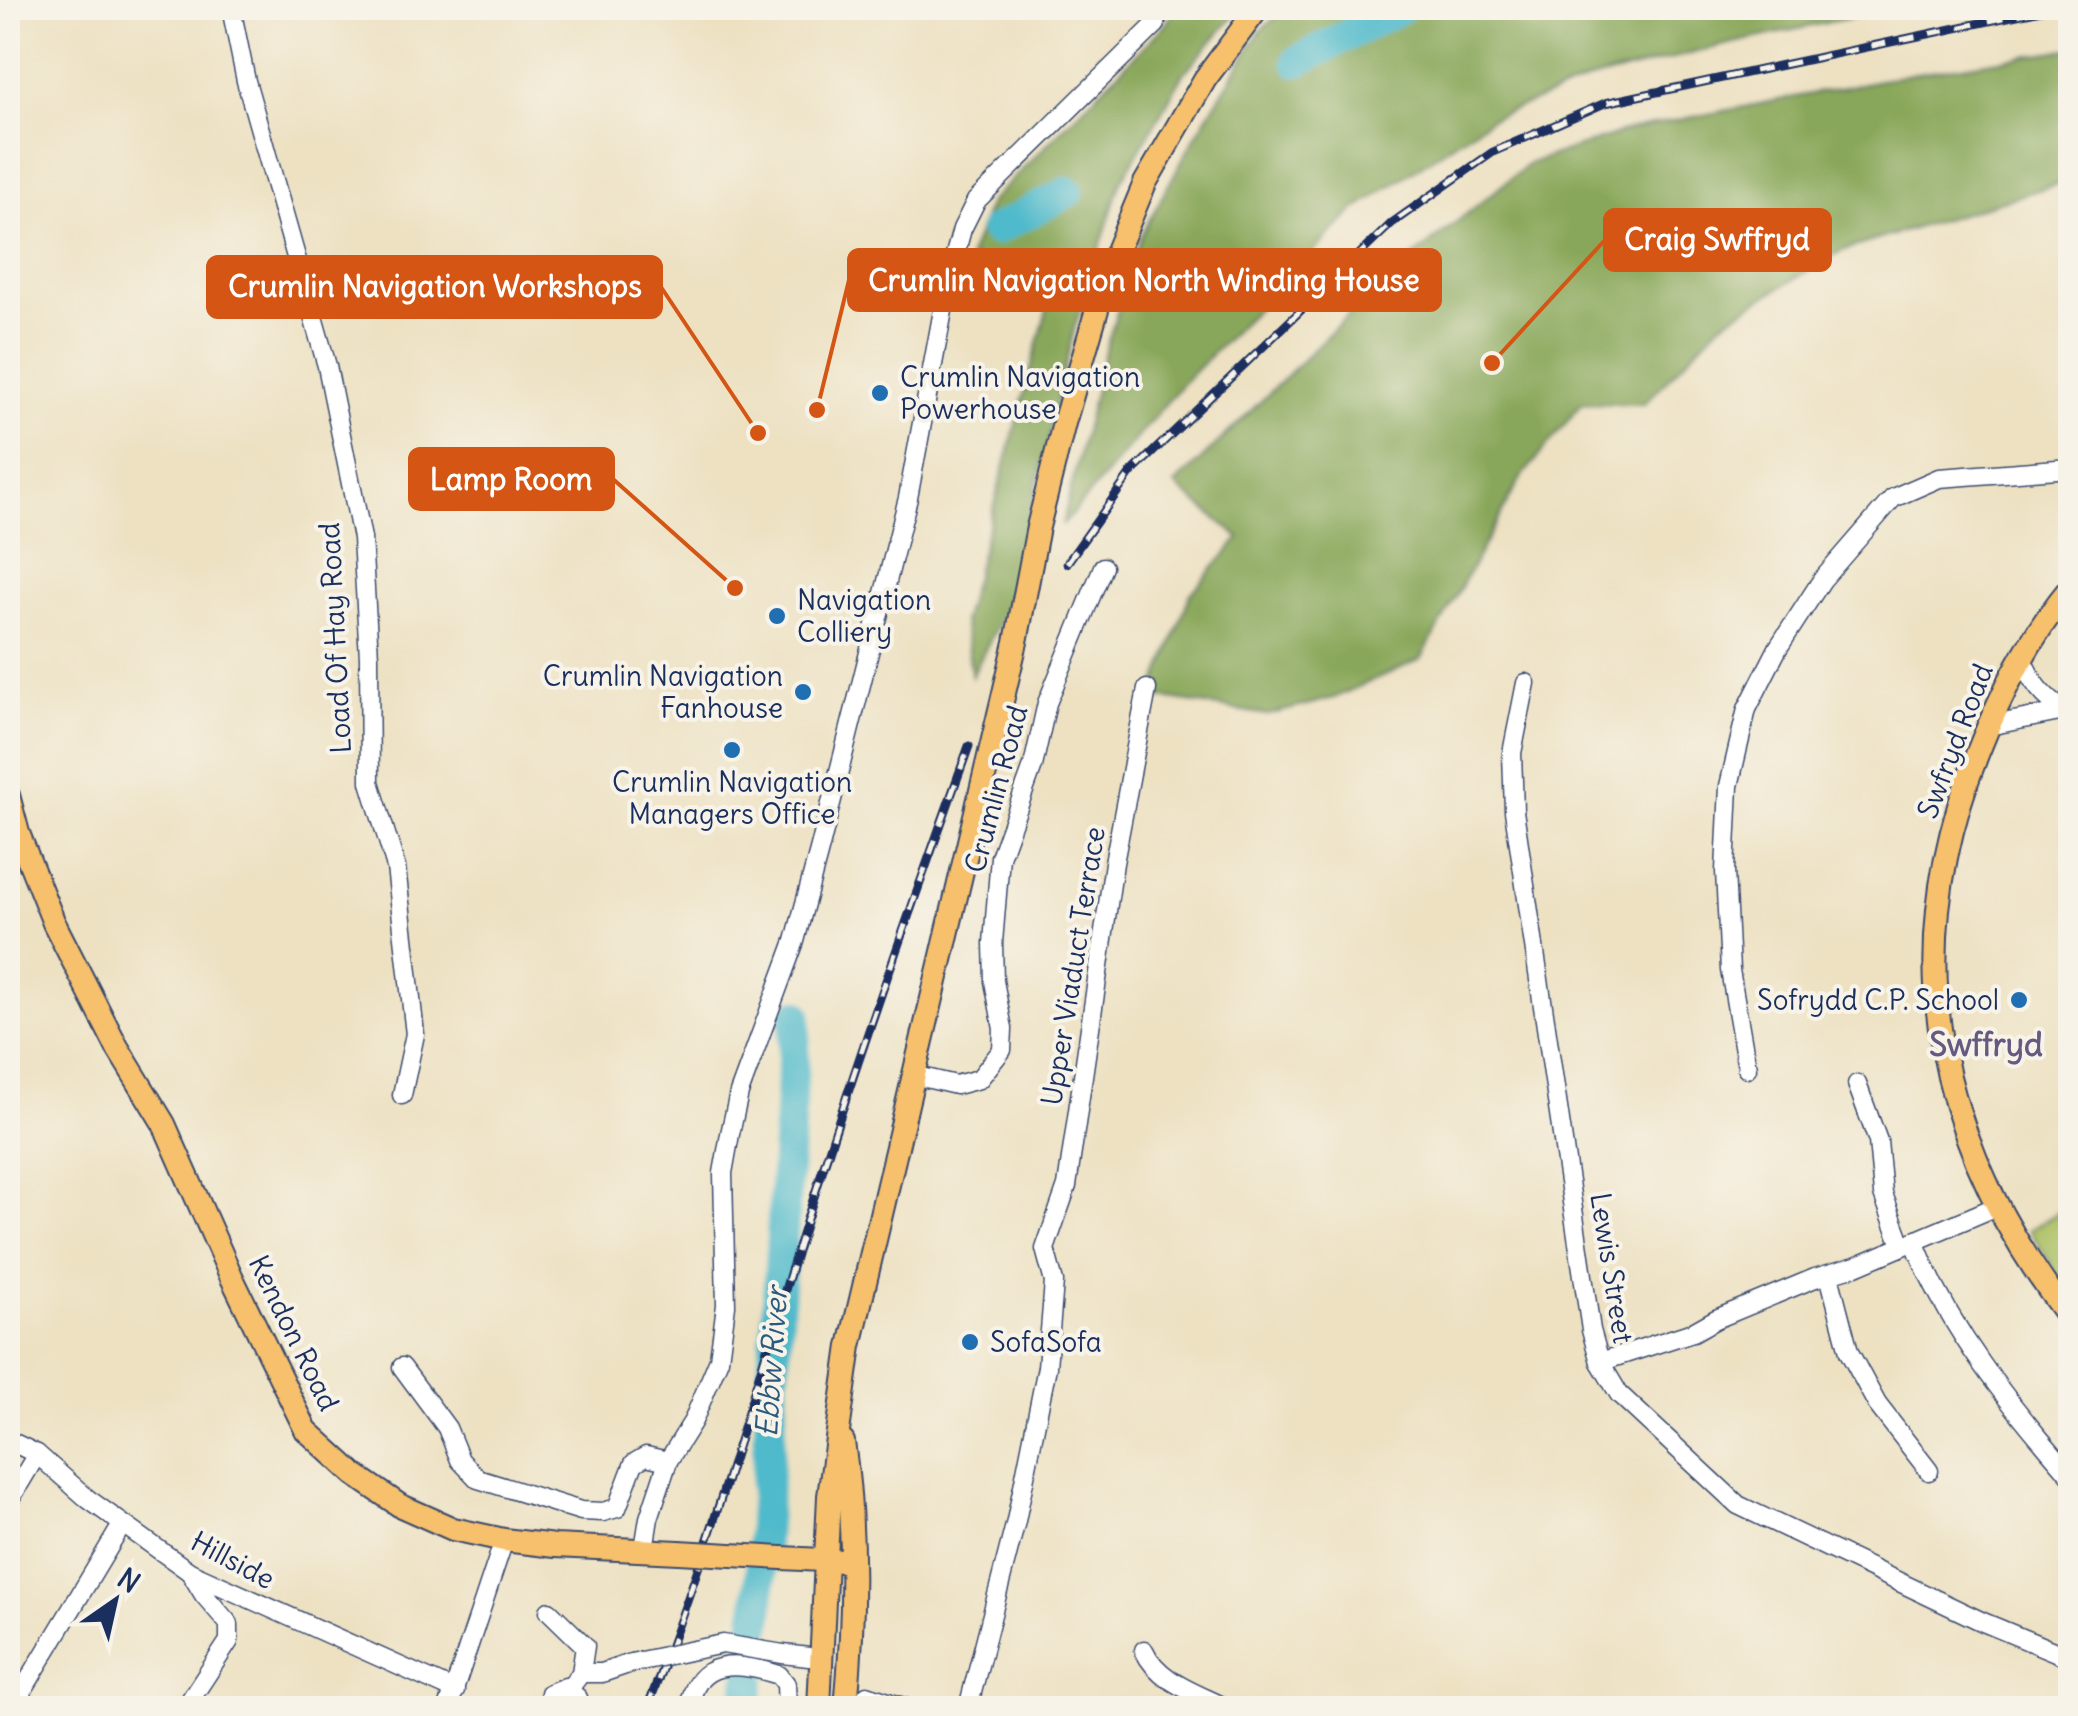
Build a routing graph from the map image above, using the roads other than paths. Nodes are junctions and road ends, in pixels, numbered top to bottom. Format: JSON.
{"nodes":[{"id":1,"x":231,"y":8,"type":"edge"},
{"id":2,"x":1158,"y":8,"type":"edge"},
{"id":3,"x":1258,"y":8,"type":"edge"},
{"id":4,"x":2070,"y":468,"type":"edge"},
{"id":5,"x":1103,"y":567,"type":"dead end"},
{"id":6,"x":2070,"y":588,"type":"edge"},
{"id":7,"x":2021,"y":656,"type":"junction"},
{"id":8,"x":1526,"y":683,"type":"dead end"},
{"id":9,"x":1147,"y":689,"type":"dead end"},
{"id":10,"x":2068,"y":711,"type":"edge"},
{"id":11,"x":1988,"y":726,"type":"junction"},
{"id":12,"x":8,"y":794,"type":"edge"},
{"id":13,"x":1747,"y":1068,"type":"dead end"},
{"id":14,"x":913,"y":1075,"type":"junction"},
{"id":15,"x":1857,"y":1084,"type":"dead end"},
{"id":16,"x":402,"y":1095,"type":"dead end"},
{"id":17,"x":1996,"y":1207,"type":"junction"},
{"id":18,"x":1908,"y":1243,"type":"junction"},
{"id":19,"x":1829,"y":1275,"type":"junction"},
{"id":20,"x":2070,"y":1320,"type":"edge"},
{"id":21,"x":1600,"y":1362,"type":"junction"},
{"id":22,"x":402,"y":1367,"type":"dead end"},
{"id":23,"x":8,"y":1440,"type":"edge"},
{"id":24,"x":37,"y":1454,"type":"junction"},
{"id":25,"x":668,"y":1461,"type":"junction"},
{"id":26,"x":1929,"y":1472,"type":"dead end"},
{"id":27,"x":2070,"y":1474,"type":"edge"},
{"id":28,"x":8,"y":1502,"type":"edge"},
{"id":29,"x":122,"y":1525,"type":"junction"},
{"id":30,"x":504,"y":1540,"type":"junction"},
{"id":31,"x":644,"y":1549,"type":"junction"},
{"id":32,"x":839,"y":1561,"type":"junction"},
{"id":33,"x":190,"y":1572,"type":"junction"},
{"id":34,"x":550,"y":1611,"type":"dead end"},
{"id":35,"x":1144,"y":1650,"type":"dead end"},
{"id":36,"x":810,"y":1658,"type":"dead end"},
{"id":37,"x":2070,"y":1658,"type":"edge"},
{"id":38,"x":581,"y":1673,"type":"junction"},
{"id":39,"x":570,"y":1689,"type":"junction"},
{"id":40,"x":868,"y":1695,"type":"dead end"},
{"id":41,"x":451,"y":1700,"type":"edge"},
{"id":42,"x":12,"y":1708,"type":"edge"},
{"id":43,"x":184,"y":1708,"type":"edge"},
{"id":44,"x":548,"y":1708,"type":"edge"},
{"id":45,"x":577,"y":1708,"type":"edge"},
{"id":46,"x":690,"y":1708,"type":"edge"},
{"id":47,"x":787,"y":1708,"type":"edge"},
{"id":48,"x":819,"y":1708,"type":"edge"},
{"id":49,"x":846,"y":1708,"type":"edge"},
{"id":50,"x":906,"y":1708,"type":"edge"},
{"id":51,"x":968,"y":1708,"type":"edge"},
{"id":52,"x":1226,"y":1708,"type":"edge"}],
"edges":[{"from":1,"to":16,"type":"street","name":"Load Of Hay Road"},
{"from":2,"to":25,"type":"street"},
{"from":3,"to":14,"type":"main road"},
{"from":4,"to":13,"type":"street"},
{"from":5,"to":14,"type":"street","name":"Crumlin Road"},
{"from":6,"to":7,"type":"main road","name":"Swfryd Road"},
{"from":7,"to":10,"type":"street"},
{"from":7,"to":11,"type":"main road","name":"Swfryd Road"},
{"from":8,"to":21,"type":"street","name":"Lewis Street"},
{"from":9,"to":51,"type":"street","name":"Upper Viaduct Terrace"},
{"from":10,"to":11,"type":"street"},
{"from":11,"to":17,"type":"main road","name":"Swfryd Road"},
{"from":12,"to":30,"type":"main road","name":"Kendon Road"},
{"from":14,"to":32,"type":"main road"},
{"from":15,"to":18,"type":"street"},
{"from":17,"to":18,"type":"street"},
{"from":17,"to":20,"type":"main road","name":"Swfryd Road"},
{"from":18,"to":19,"type":"street"},
{"from":18,"to":27,"type":"street"},
{"from":19,"to":21,"type":"street"},
{"from":19,"to":26,"type":"street"},
{"from":21,"to":37,"type":"street","name":"Lewis Street"},
{"from":22,"to":25,"type":"street"},
{"from":23,"to":24,"type":"street","name":"Hillside"},
{"from":24,"to":28,"type":"street"},
{"from":24,"to":29,"type":"street","name":"Hillside"},
{"from":25,"to":31,"type":"street"},
{"from":29,"to":33,"type":"street","name":"Hillside"},
{"from":29,"to":42,"type":"street"},
{"from":30,"to":31,"type":"main road","name":"Kendon Road"},
{"from":30,"to":41,"type":"street"},
{"from":31,"to":32,"type":"main road","name":"Kendon Road","bridge":true},
{"from":32,"to":48,"type":"main road"},
{"from":32,"to":49,"type":"main road"},
{"from":33,"to":41,"type":"street","name":"Hillside"},
{"from":33,"to":43,"type":"street"},
{"from":34,"to":38,"type":"street"},
{"from":35,"to":52,"type":"street"},
{"from":36,"to":38,"type":"street","bridge":true},
{"from":38,"to":39,"type":"street"},
{"from":39,"to":44,"type":"street"},
{"from":39,"to":45,"type":"street"},
{"from":40,"to":50,"type":"street"},
{"from":46,"to":47,"type":"street"}]}
